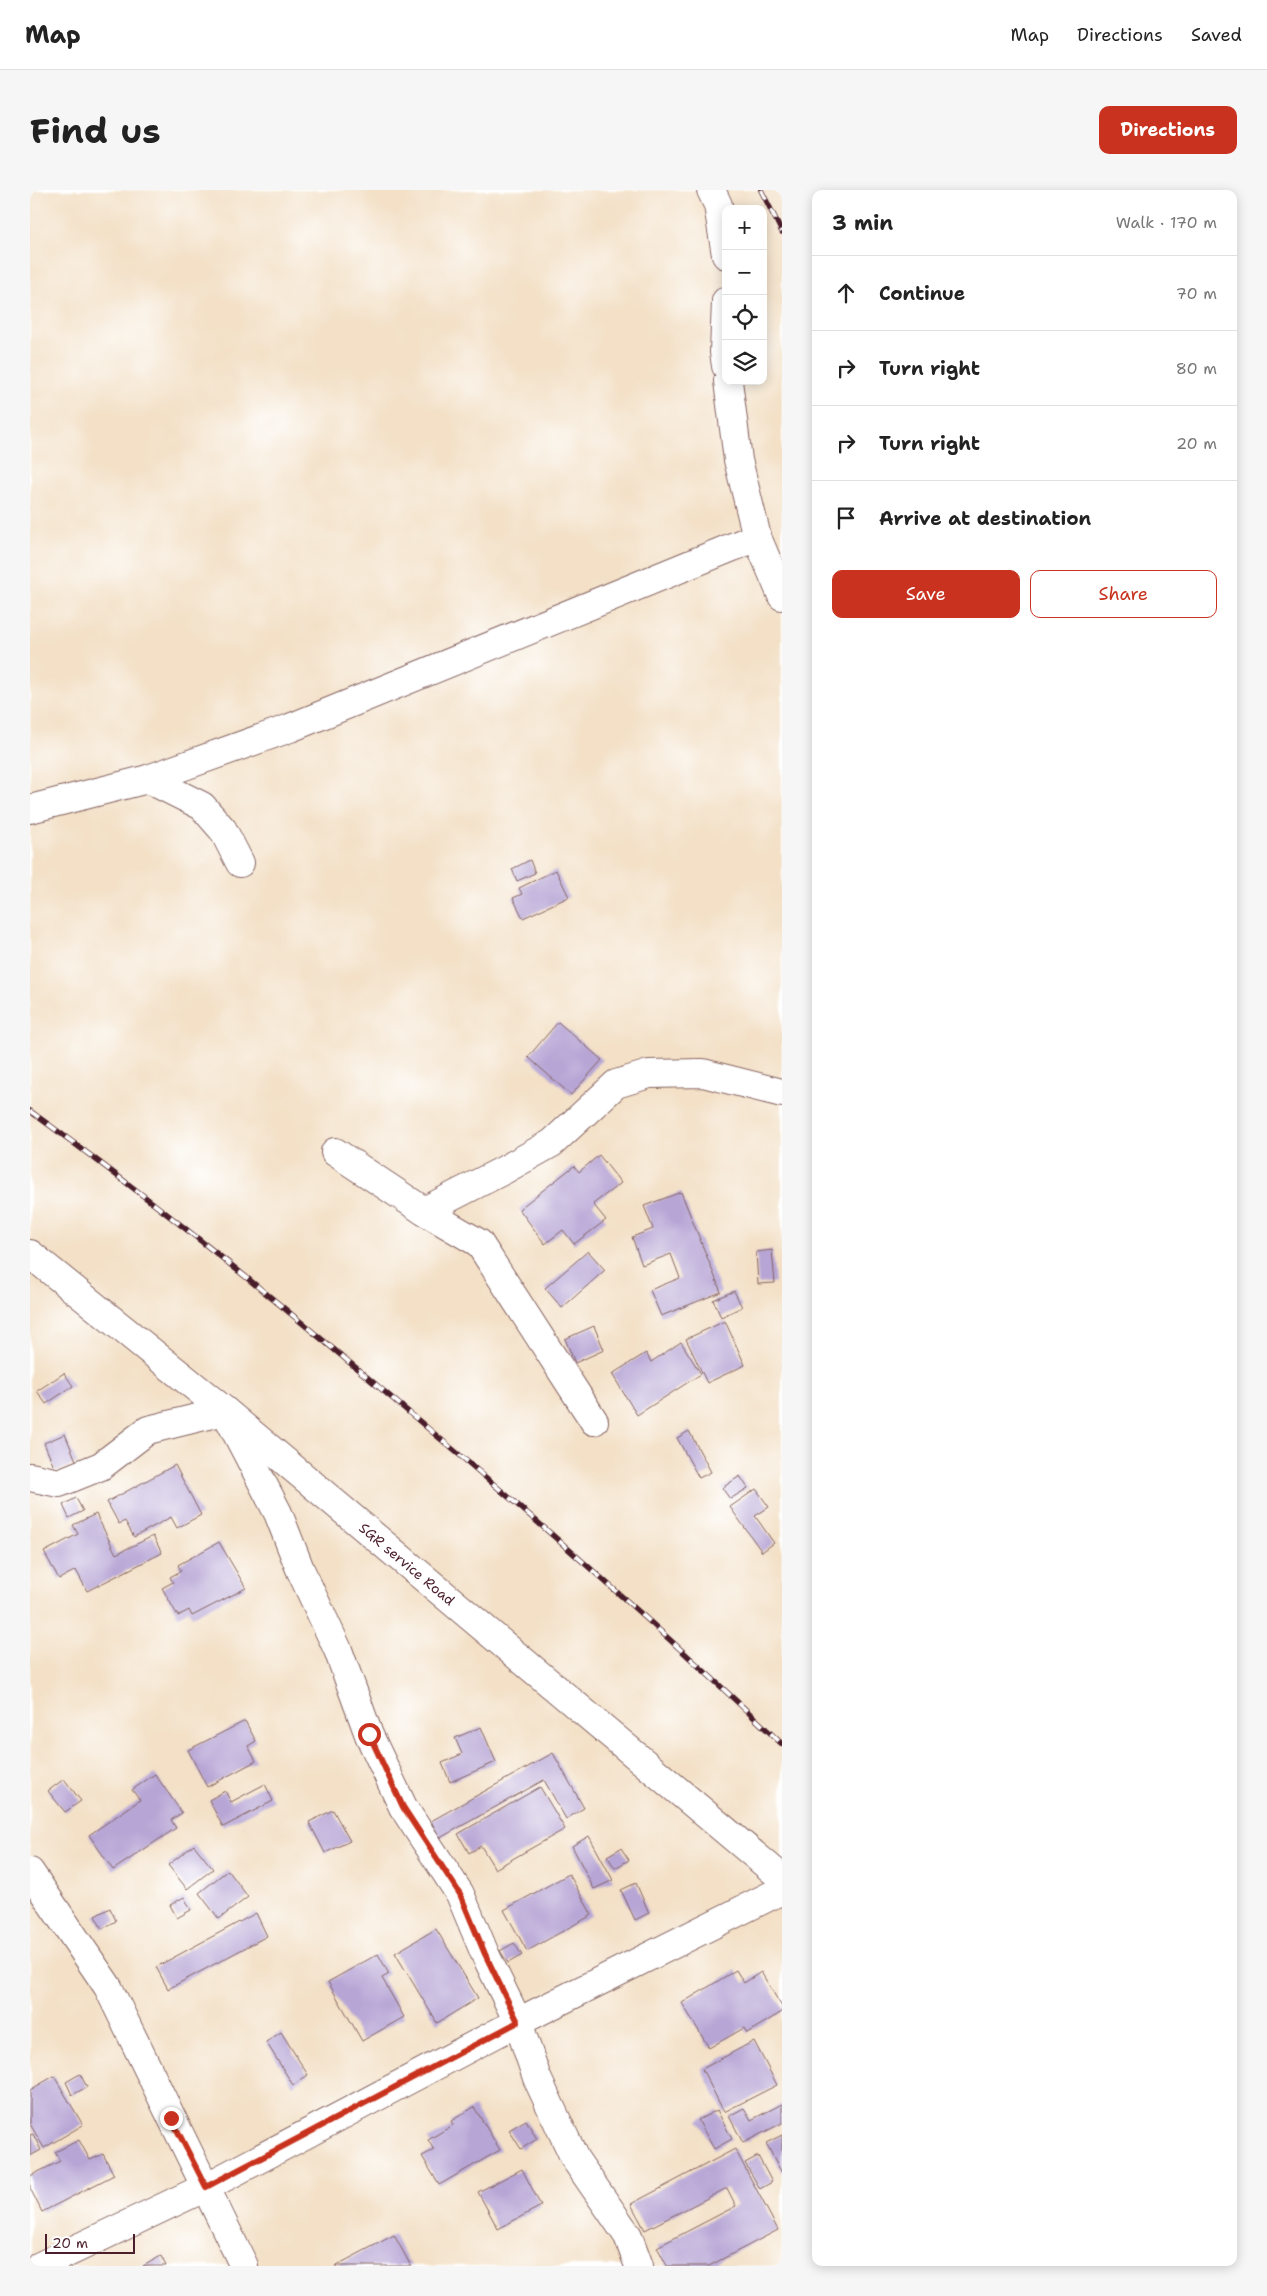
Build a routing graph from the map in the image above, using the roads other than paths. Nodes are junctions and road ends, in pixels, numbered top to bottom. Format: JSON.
{"nodes":[{"id":1,"x":712,"y":190,"type":"edge"},
{"id":2,"x":725,"y":250,"type":"edge"},
{"id":3,"x":729,"y":385,"type":"edge"},
{"id":4,"x":757,"y":537,"type":"junction"},
{"id":5,"x":782,"y":596,"type":"edge"},
{"id":6,"x":148,"y":779,"type":"junction"},
{"id":7,"x":30,"y":809,"type":"edge"},
{"id":8,"x":240,"y":862,"type":"dead end"},
{"id":9,"x":782,"y":1093,"type":"edge"},
{"id":10,"x":335,"y":1152,"type":"dead end"},
{"id":11,"x":424,"y":1211,"type":"junction"},
{"id":12,"x":30,"y":1254,"type":"edge"},
{"id":13,"x":225,"y":1411,"type":"junction"},
{"id":14,"x":594,"y":1421,"type":"dead end"},
{"id":15,"x":30,"y":1477,"type":"edge"},
{"id":16,"x":30,"y":1872,"type":"edge"},
{"id":17,"x":782,"y":1878,"type":"edge"},
{"id":18,"x":782,"y":1890,"type":"edge"},
{"id":19,"x":518,"y":2022,"type":"junction"},
{"id":20,"x":206,"y":2187,"type":"junction"},
{"id":21,"x":40,"y":2266,"type":"edge"},
{"id":22,"x":244,"y":2266,"type":"edge"},
{"id":23,"x":639,"y":2266,"type":"edge"}],
"edges":[{"from":1,"to":2,"type":"street"},
{"from":3,"to":4,"type":"street"},
{"from":4,"to":5,"type":"street"},
{"from":4,"to":6,"type":"street"},
{"from":6,"to":7,"type":"street"},
{"from":6,"to":8,"type":"street"},
{"from":9,"to":11,"type":"street"},
{"from":10,"to":11,"type":"street"},
{"from":11,"to":14,"type":"street"},
{"from":12,"to":13,"type":"street","name":"SGR service Road"},
{"from":13,"to":15,"type":"street"},
{"from":13,"to":17,"type":"street","name":"SGR service Road"},
{"from":13,"to":19,"type":"street"},
{"from":16,"to":20,"type":"street"},
{"from":18,"to":19,"type":"street"},
{"from":19,"to":20,"type":"street"},
{"from":19,"to":23,"type":"street"},
{"from":20,"to":21,"type":"street"},
{"from":20,"to":22,"type":"street"}]}
